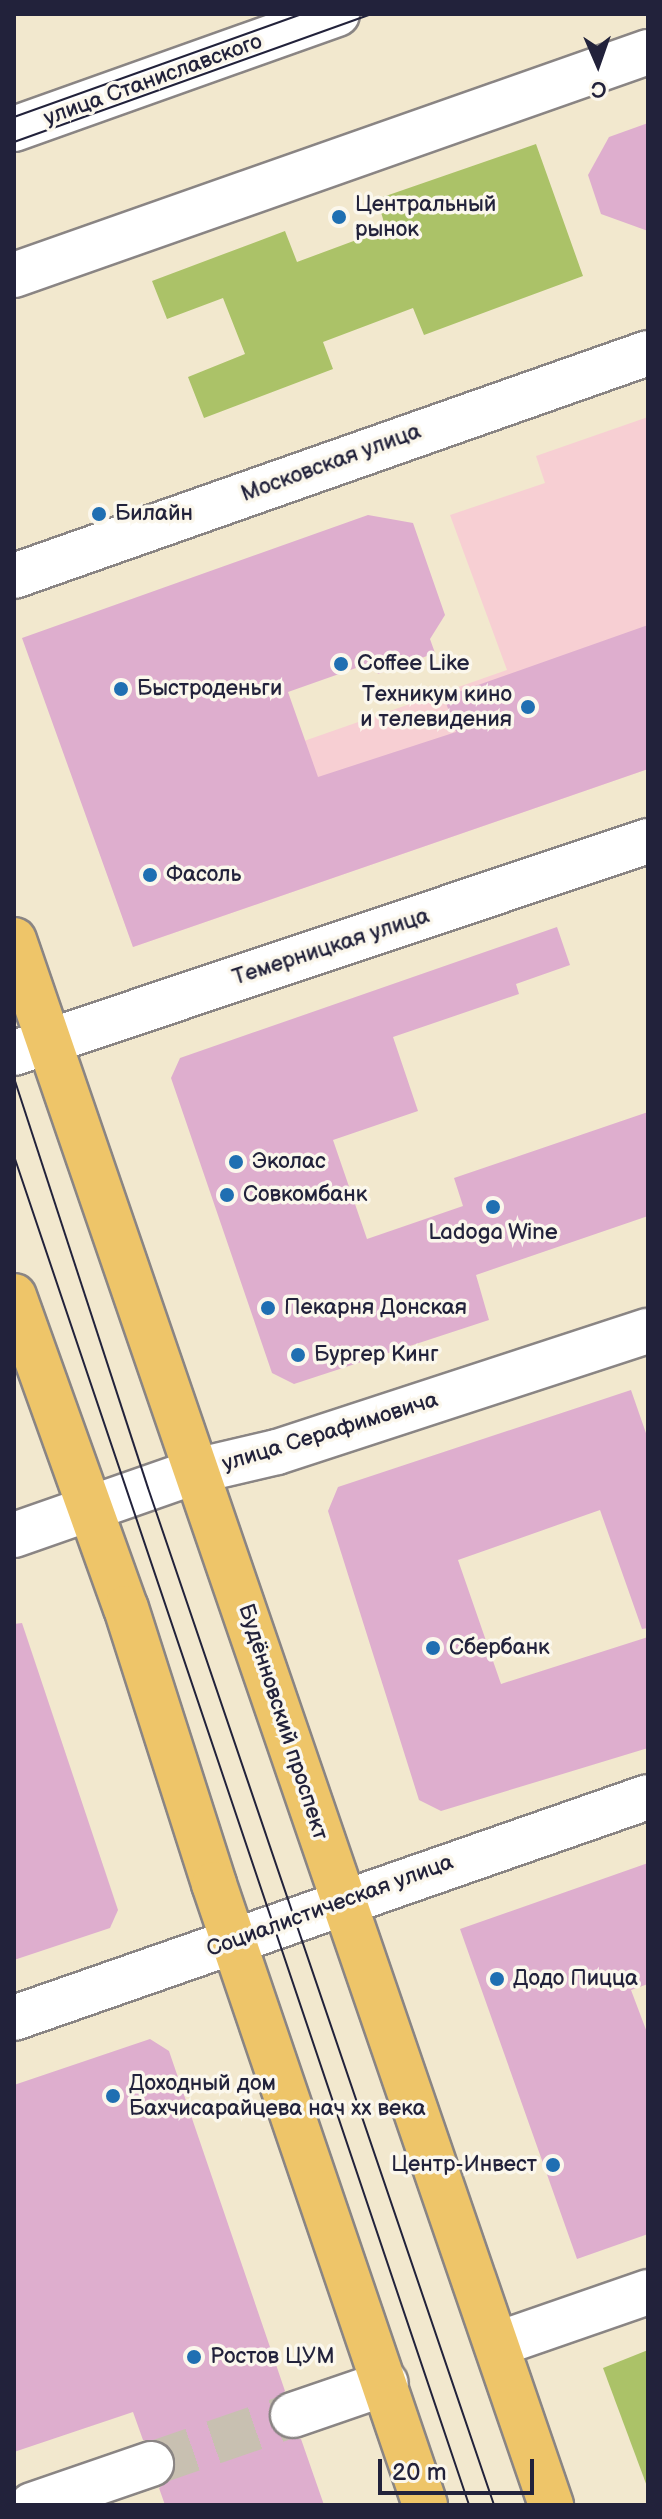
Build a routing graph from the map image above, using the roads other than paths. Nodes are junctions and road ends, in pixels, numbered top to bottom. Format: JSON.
{"nodes":[{"id":1,"x":337,"y":14,"type":"edge"},
{"id":2,"x":648,"y":52,"type":"edge"},
{"id":3,"x":14,"y":129,"type":"edge"},
{"id":4,"x":14,"y":275,"type":"edge"},
{"id":5,"x":648,"y":353,"type":"edge"},
{"id":6,"x":18,"y":571,"type":"edge"},
{"id":7,"x":648,"y":841,"type":"edge"},
{"id":8,"x":14,"y":940,"type":"edge"},
{"id":9,"x":31,"y":1047,"type":"edge"},
{"id":10,"x":14,"y":1296,"type":"edge"},
{"id":11,"x":648,"y":1331,"type":"edge"},
{"id":12,"x":200,"y":1470,"type":"junction"},
{"id":13,"x":89,"y":1508,"type":"junction"},
{"id":14,"x":14,"y":1535,"type":"edge"},
{"id":15,"x":648,"y":1797,"type":"edge"},
{"id":16,"x":343,"y":1902,"type":"junction"},
{"id":17,"x":233,"y":1941,"type":"junction"},
{"id":18,"x":14,"y":2018,"type":"edge"},
{"id":19,"x":648,"y":2292,"type":"edge"},
{"id":20,"x":498,"y":2344,"type":"junction"},
{"id":21,"x":386,"y":2383,"type":"junction"},
{"id":22,"x":293,"y":2415,"type":"tunnel mouth"},
{"id":23,"x":151,"y":2464,"type":"tunnel mouth"},
{"id":24,"x":32,"y":2505,"type":"edge"},
{"id":25,"x":425,"y":2505,"type":"edge"},
{"id":26,"x":551,"y":2505,"type":"edge"}],
"edges":[{"from":1,"to":3,"type":"street","name":"улица Станиславского"},
{"from":2,"to":4,"type":"street"},
{"from":5,"to":6,"type":"street","name":"Московская улица"},
{"from":7,"to":9,"type":"street","name":"Темерницкая улица"},
{"from":8,"to":9,"type":"main road","name":"Будённовский проспект"},
{"from":9,"to":12,"type":"main road","name":"Будённовский проспект"},
{"from":10,"to":13,"type":"main road"},
{"from":11,"to":12,"type":"street","name":"улица Серафимовича"},
{"from":12,"to":13,"type":"street","name":"улица Серафимовича"},
{"from":12,"to":16,"type":"main road","name":"Будённовский проспект"},
{"from":13,"to":14,"type":"street","name":"улица Серафимовича"},
{"from":13,"to":17,"type":"main road"},
{"from":15,"to":16,"type":"street","name":"Социалистическая улица"},
{"from":16,"to":17,"type":"street","name":"Социалистическая улица"},
{"from":16,"to":20,"type":"main road","name":"Будённовский проспект"},
{"from":17,"to":18,"type":"street","name":"Социалистическая улица"},
{"from":17,"to":21,"type":"main road"},
{"from":19,"to":20,"type":"street"},
{"from":20,"to":26,"type":"main road","name":"Будённовский проспект"},
{"from":21,"to":22,"type":"street"},
{"from":21,"to":25,"type":"main road"},
{"from":23,"to":24,"type":"street"}]}
